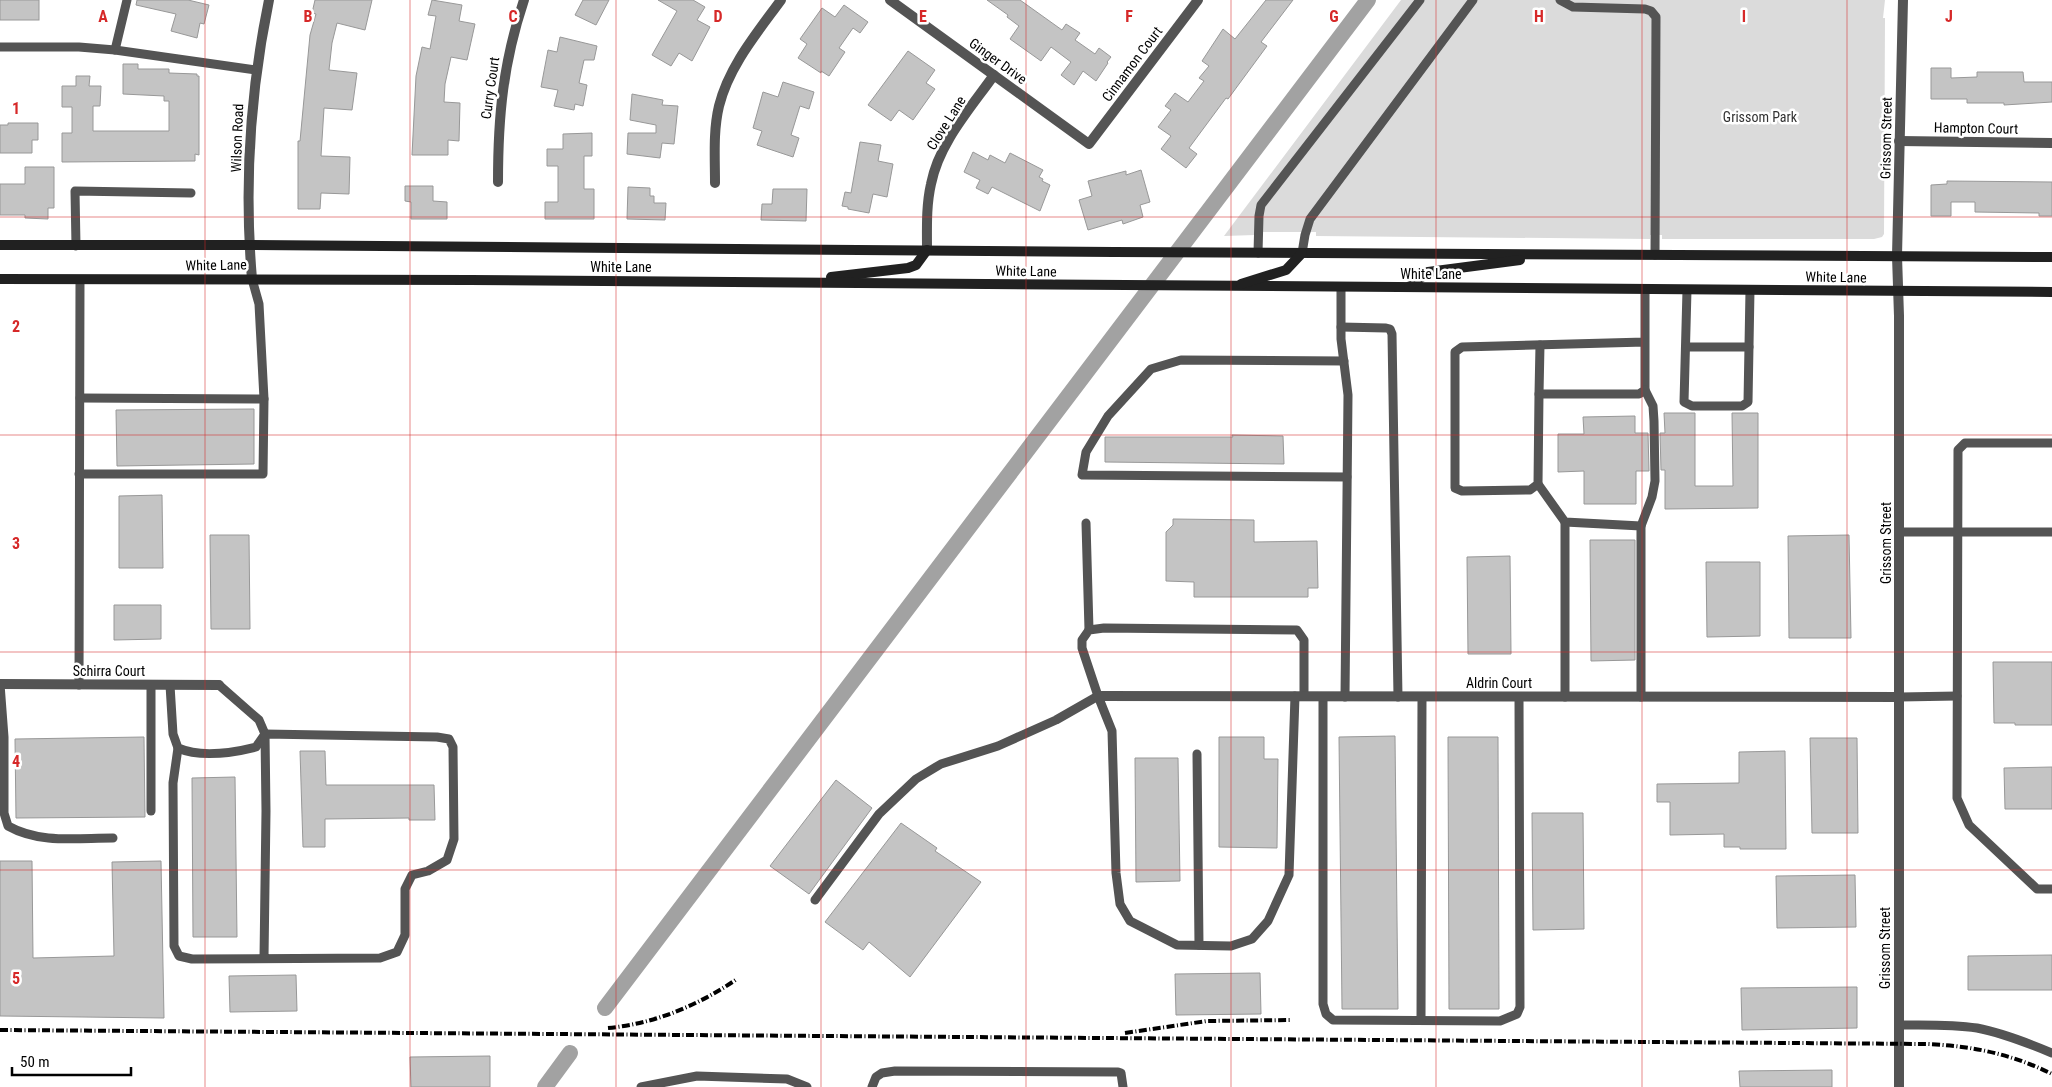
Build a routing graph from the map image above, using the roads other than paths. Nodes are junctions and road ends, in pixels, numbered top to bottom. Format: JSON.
{"nodes":[{"id":1,"x":127,"y":0,"type":"edge"},
{"id":2,"x":269,"y":0,"type":"edge"},
{"id":3,"x":524,"y":0,"type":"edge"},
{"id":4,"x":781,"y":0,"type":"edge"},
{"id":5,"x":890,"y":0,"type":"edge"},
{"id":6,"x":1198,"y":0,"type":"edge"},
{"id":7,"x":1420,"y":0,"type":"edge"},
{"id":8,"x":1473,"y":0,"type":"edge"},
{"id":9,"x":1560,"y":0,"type":"edge"},
{"id":10,"x":1903,"y":0,"type":"edge"},
{"id":11,"x":0,"y":47,"type":"edge"},
{"id":12,"x":115,"y":50,"type":"junction"},
{"id":13,"x":256,"y":70,"type":"junction"},
{"id":14,"x":994,"y":75,"type":"junction"},
{"id":15,"x":1900,"y":141,"type":"junction"},
{"id":16,"x":2052,"y":143,"type":"edge"},
{"id":17,"x":1089,"y":144,"type":"joint"},
{"id":18,"x":498,"y":182,"type":"dead end"},
{"id":19,"x":715,"y":183,"type":"dead end"},
{"id":20,"x":191,"y":192,"type":"dead end"},
{"id":21,"x":249,"y":244,"type":"junction"},
{"id":22,"x":0,"y":246,"type":"edge"},
{"id":23,"x":76,"y":246,"type":"junction"},
{"id":24,"x":927,"y":250,"type":"junction"},
{"id":25,"x":1258,"y":253,"type":"junction"},
{"id":26,"x":1302,"y":253,"type":"junction"},
{"id":27,"x":1560,"y":254,"type":"junction"},
{"id":28,"x":1655,"y":255,"type":"junction"},
{"id":29,"x":1897,"y":256,"type":"junction"},
{"id":30,"x":2052,"y":257,"type":"edge"},
{"id":31,"x":0,"y":278,"type":"edge"},
{"id":32,"x":252,"y":279,"type":"junction"},
{"id":33,"x":80,"y":280,"type":"junction"},
{"id":34,"x":785,"y":282,"type":"junction"},
{"id":35,"x":1231,"y":287,"type":"junction"},
{"id":36,"x":1341,"y":287,"type":"junction"},
{"id":37,"x":1409,"y":287,"type":"junction"},
{"id":38,"x":1645,"y":289,"type":"junction"},
{"id":39,"x":1687,"y":290,"type":"junction"},
{"id":40,"x":1750,"y":290,"type":"junction"},
{"id":41,"x":1899,"y":291,"type":"junction"},
{"id":42,"x":2052,"y":292,"type":"edge"},
{"id":43,"x":1340,"y":327,"type":"junction"},
{"id":44,"x":1645,"y":342,"type":"junction"},
{"id":45,"x":1540,"y":345,"type":"junction"},
{"id":46,"x":1686,"y":347,"type":"junction"},
{"id":47,"x":1749,"y":347,"type":"junction"},
{"id":48,"x":1344,"y":361,"type":"junction"},
{"id":49,"x":1645,"y":390,"type":"junction"},
{"id":50,"x":1539,"y":394,"type":"junction"},
{"id":51,"x":80,"y":398,"type":"junction"},
{"id":52,"x":264,"y":399,"type":"junction"},
{"id":53,"x":2052,"y":443,"type":"edge"},
{"id":54,"x":79,"y":474,"type":"junction"},
{"id":55,"x":1347,"y":477,"type":"junction"},
{"id":56,"x":1538,"y":484,"type":"junction"},
{"id":57,"x":1565,"y":522,"type":"junction"},
{"id":58,"x":1086,"y":524,"type":"dead end"},
{"id":59,"x":1641,"y":526,"type":"junction"},
{"id":60,"x":1899,"y":532,"type":"junction"},
{"id":61,"x":1956,"y":532,"type":"junction"},
{"id":62,"x":2052,"y":532,"type":"edge"},
{"id":63,"x":1089,"y":630,"type":"junction"},
{"id":64,"x":0,"y":684,"type":"edge"},
{"id":65,"x":78,"y":685,"type":"junction"},
{"id":66,"x":151,"y":685,"type":"junction"},
{"id":67,"x":170,"y":685,"type":"junction"},
{"id":68,"x":219,"y":685,"type":"joint"},
{"id":69,"x":1098,"y":696,"type":"junction"},
{"id":70,"x":1299,"y":696,"type":"junction"},
{"id":71,"x":1957,"y":696,"type":"junction"},
{"id":72,"x":1323,"y":697,"type":"junction"},
{"id":73,"x":1346,"y":697,"type":"junction"},
{"id":74,"x":1398,"y":697,"type":"junction"},
{"id":75,"x":1422,"y":697,"type":"junction"},
{"id":76,"x":1519,"y":697,"type":"junction"},
{"id":77,"x":1565,"y":697,"type":"junction"},
{"id":78,"x":1641,"y":697,"type":"junction"},
{"id":79,"x":1900,"y":697,"type":"junction"},
{"id":80,"x":265,"y":734,"type":"junction"},
{"id":81,"x":178,"y":748,"type":"junction"},
{"id":82,"x":1197,"y":754,"type":"dead end"},
{"id":83,"x":151,"y":811,"type":"dead end"},
{"id":84,"x":113,"y":838,"type":"dead end"},
{"id":85,"x":2052,"y":889,"type":"edge"},
{"id":86,"x":815,"y":900,"type":"dead end"},
{"id":87,"x":1199,"y":945,"type":"junction"},
{"id":88,"x":264,"y":958,"type":"junction"},
{"id":89,"x":1421,"y":1020,"type":"junction"},
{"id":90,"x":1899,"y":1024,"type":"junction"},
{"id":91,"x":2052,"y":1053,"type":"edge"},
{"id":92,"x":641,"y":1087,"type":"edge"},
{"id":93,"x":807,"y":1087,"type":"edge"},
{"id":94,"x":872,"y":1087,"type":"edge"},
{"id":95,"x":1123,"y":1087,"type":"edge"},
{"id":96,"x":1899,"y":1087,"type":"edge"}],
"edges":[{"from":1,"to":12,"type":"lane"},
{"from":2,"to":13,"type":"street","name":"Wilson Road"},
{"from":3,"to":18,"type":"street","name":"Curry Court"},
{"from":4,"to":19,"type":"street"},
{"from":5,"to":14,"type":"street","name":"Ginger Drive"},
{"from":6,"to":17,"type":"street","name":"Cinnamon Court"},
{"from":7,"to":25,"type":"lane"},
{"from":8,"to":26,"type":"lane"},
{"from":9,"to":28,"type":"lane"},
{"from":10,"to":15,"type":"street","name":"Grissom Street"},
{"from":11,"to":12,"type":"lane"},
{"from":12,"to":13,"type":"lane"},
{"from":13,"to":21,"type":"street","name":"Wilson Road"},
{"from":14,"to":17,"type":"street","name":"Ginger Drive"},
{"from":14,"to":24,"type":"street","name":"Clove Lane"},
{"from":15,"to":16,"type":"street","name":"Hampton Court"},
{"from":15,"to":29,"type":"street","name":"Grissom Street"},
{"from":20,"to":23,"type":"lane"},
{"from":21,"to":23,"type":"main road","name":"White Lane"},
{"from":21,"to":24,"type":"main road","name":"White Lane"},
{"from":21,"to":32,"type":"street","name":"Wilson Road"},
{"from":22,"to":23,"type":"main road","name":"White Lane"},
{"from":24,"to":25,"type":"main road","name":"White Lane"},
{"from":24,"to":34,"type":"main road"},
{"from":25,"to":26,"type":"main road","name":"White Lane"},
{"from":26,"to":27,"type":"main road","name":"White Lane"},
{"from":26,"to":35,"type":"main road"},
{"from":27,"to":28,"type":"main road","name":"White Lane"},
{"from":27,"to":37,"type":"main road"},
{"from":28,"to":29,"type":"main road","name":"White Lane"},
{"from":29,"to":30,"type":"main road","name":"White Lane"},
{"from":29,"to":41,"type":"street","name":"Grissom Street"},
{"from":31,"to":33,"type":"main road","name":"White Lane"},
{"from":32,"to":33,"type":"main road","name":"White Lane"},
{"from":32,"to":34,"type":"main road","name":"White Lane"},
{"from":32,"to":52,"type":"lane"},
{"from":33,"to":51,"type":"lane"},
{"from":34,"to":35,"type":"main road","name":"White Lane"},
{"from":35,"to":36,"type":"main road","name":"White Lane"},
{"from":36,"to":37,"type":"main road","name":"White Lane"},
{"from":36,"to":43,"type":"lane"},
{"from":37,"to":38,"type":"main road","name":"White Lane"},
{"from":38,"to":39,"type":"main road","name":"White Lane"},
{"from":38,"to":44,"type":"lane"},
{"from":39,"to":40,"type":"main road","name":"White Lane"},
{"from":39,"to":46,"type":"lane"},
{"from":40,"to":41,"type":"main road","name":"White Lane"},
{"from":40,"to":47,"type":"lane"},
{"from":41,"to":42,"type":"main road","name":"White Lane"},
{"from":41,"to":60,"type":"street","name":"Grissom Street"},
{"from":43,"to":48,"type":"lane"},
{"from":43,"to":74,"type":"lane"},
{"from":44,"to":45,"type":"lane"},
{"from":44,"to":49,"type":"lane"},
{"from":45,"to":50,"type":"lane"},
{"from":45,"to":56,"type":"lane"},
{"from":46,"to":47,"type":"lane"},
{"from":46,"to":47,"type":"lane"},
{"from":48,"to":55,"type":"lane"},
{"from":48,"to":55,"type":"lane"},
{"from":49,"to":50,"type":"lane"},
{"from":49,"to":59,"type":"lane"},
{"from":50,"to":56,"type":"lane"},
{"from":51,"to":52,"type":"lane"},
{"from":51,"to":54,"type":"lane"},
{"from":52,"to":54,"type":"lane"},
{"from":53,"to":61,"type":"lane"},
{"from":54,"to":65,"type":"lane"},
{"from":55,"to":73,"type":"lane"},
{"from":56,"to":57,"type":"lane"},
{"from":57,"to":59,"type":"lane"},
{"from":57,"to":77,"type":"lane"},
{"from":58,"to":63,"type":"lane"},
{"from":59,"to":78,"type":"lane"},
{"from":60,"to":61,"type":"lane"},
{"from":60,"to":79,"type":"street","name":"Grissom Street"},
{"from":61,"to":62,"type":"lane"},
{"from":61,"to":71,"type":"lane"},
{"from":63,"to":69,"type":"lane"},
{"from":63,"to":70,"type":"lane"},
{"from":64,"to":65,"type":"street","name":"Schirra Court"},
{"from":64,"to":84,"type":"lane"},
{"from":65,"to":66,"type":"street","name":"Schirra Court"},
{"from":66,"to":67,"type":"street","name":"Schirra Court"},
{"from":66,"to":83,"type":"lane"},
{"from":67,"to":68,"type":"street","name":"Schirra Court"},
{"from":67,"to":81,"type":"lane"},
{"from":68,"to":80,"type":"lane"},
{"from":69,"to":70,"type":"street","name":"Aldrin Court"},
{"from":69,"to":86,"type":"lane"},
{"from":69,"to":87,"type":"lane"},
{"from":70,"to":72,"type":"street","name":"Aldrin Court"},
{"from":70,"to":87,"type":"lane"},
{"from":71,"to":79,"type":"lane"},
{"from":71,"to":85,"type":"lane"},
{"from":72,"to":73,"type":"street","name":"Aldrin Court"},
{"from":72,"to":89,"type":"lane"},
{"from":73,"to":74,"type":"street","name":"Aldrin Court"},
{"from":74,"to":75,"type":"street","name":"Aldrin Court"},
{"from":75,"to":76,"type":"street","name":"Aldrin Court"},
{"from":75,"to":89,"type":"lane"},
{"from":76,"to":77,"type":"street","name":"Aldrin Court"},
{"from":76,"to":89,"type":"lane"},
{"from":77,"to":78,"type":"street","name":"Aldrin Court"},
{"from":78,"to":79,"type":"street","name":"Aldrin Court"},
{"from":79,"to":90,"type":"street","name":"Grissom Street"},
{"from":80,"to":81,"type":"lane"},
{"from":80,"to":88,"type":"lane"},
{"from":80,"to":88,"type":"lane"},
{"from":81,"to":88,"type":"lane"},
{"from":82,"to":87,"type":"lane"},
{"from":90,"to":91,"type":"lane"},
{"from":90,"to":96,"type":"street","name":"Grissom Street"},
{"from":92,"to":93,"type":"lane"},
{"from":94,"to":95,"type":"lane"}]}
